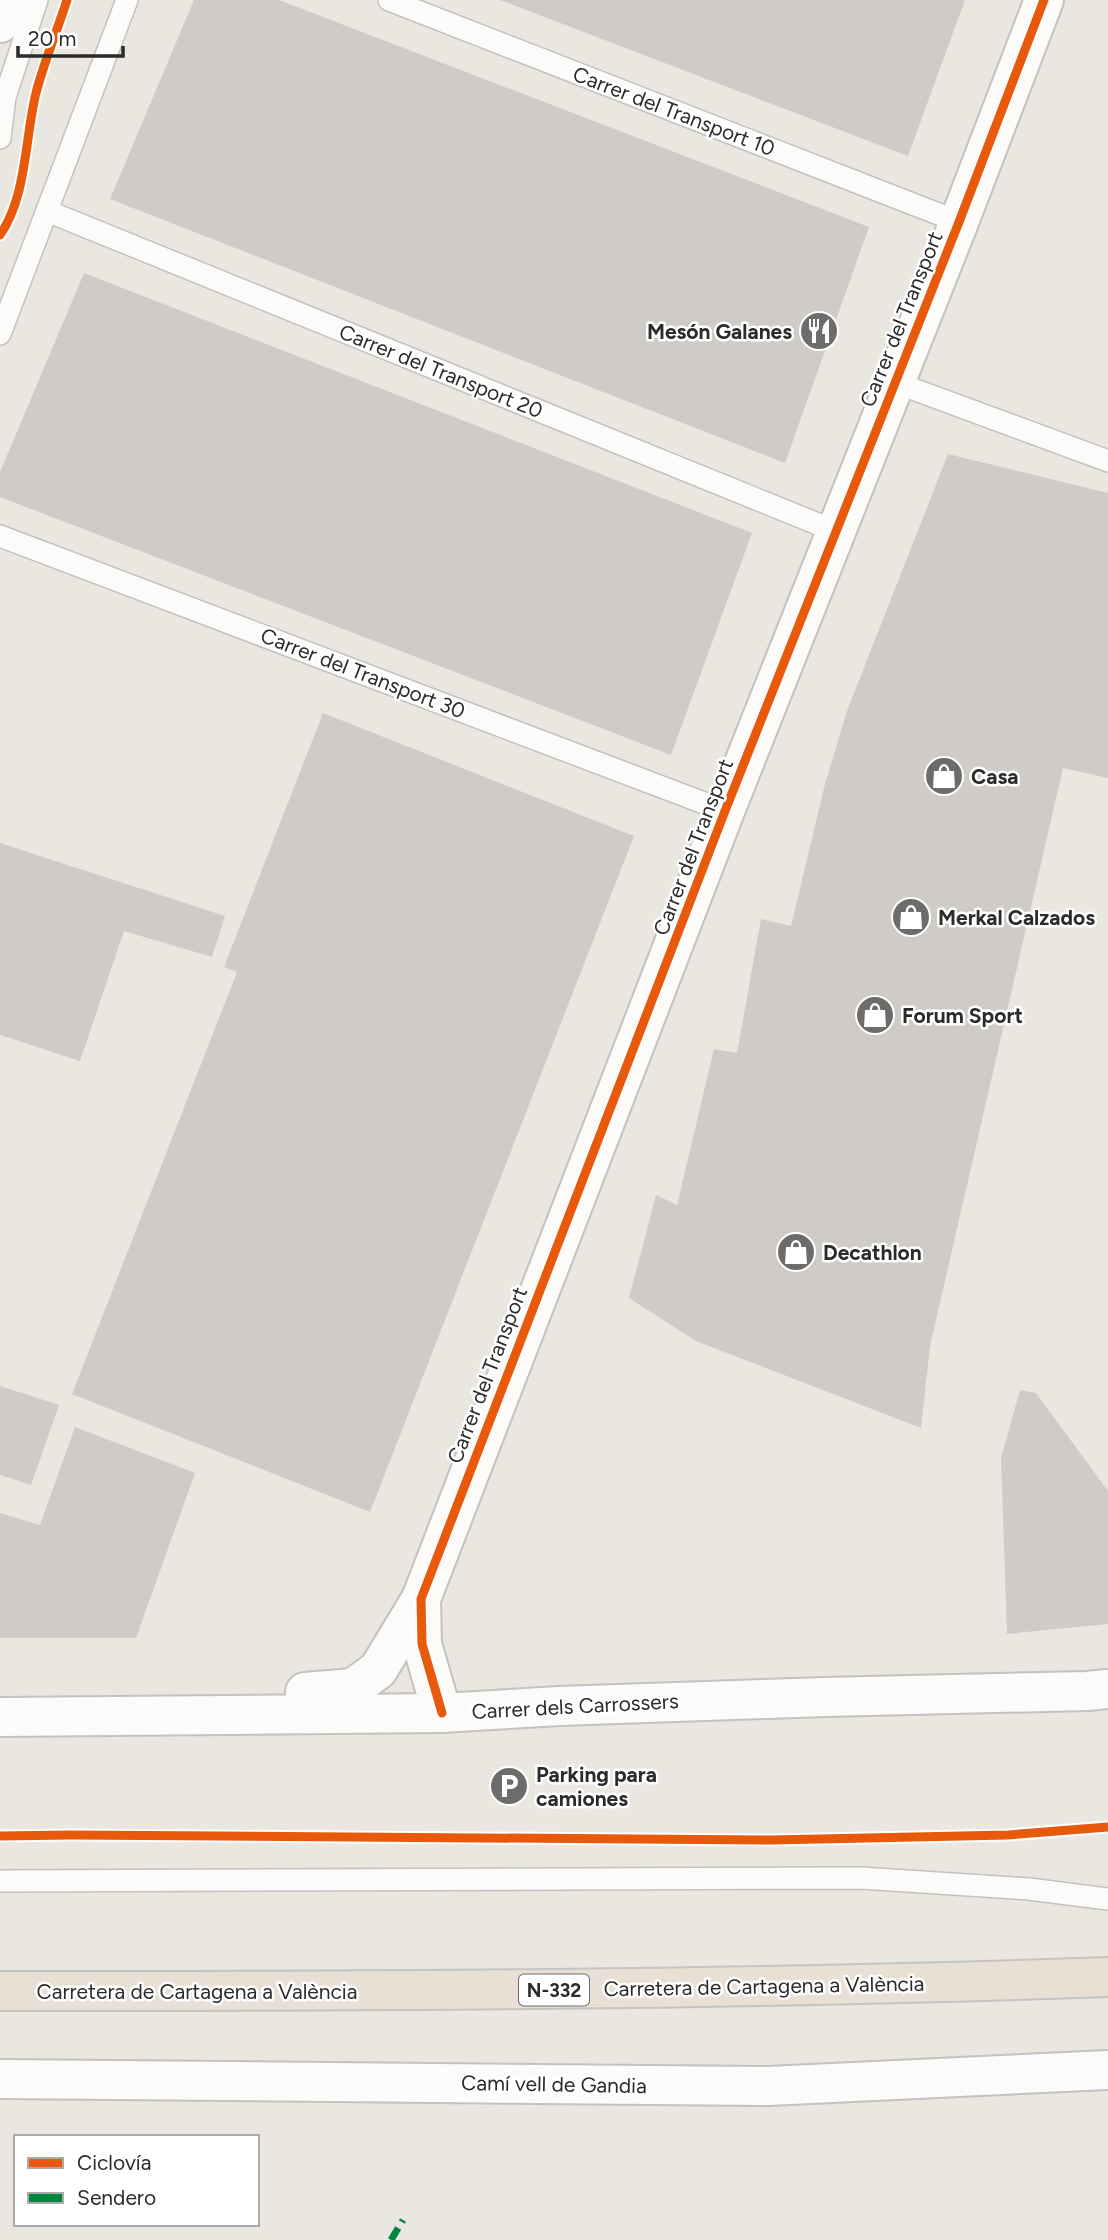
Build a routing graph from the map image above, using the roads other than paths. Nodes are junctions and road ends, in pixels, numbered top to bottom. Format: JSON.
{"nodes":[{"id":1,"x":9,"y":0,"type":"edge"},
{"id":2,"x":37,"y":0,"type":"edge"},
{"id":3,"x":127,"y":0,"type":"edge"},
{"id":4,"x":389,"y":0,"type":"edge"},
{"id":5,"x":1044,"y":0,"type":"edge"},
{"id":6,"x":0,"y":23,"type":"edge"},
{"id":7,"x":0,"y":138,"type":"edge"},
{"id":8,"x":47,"y":211,"type":"junction"},
{"id":9,"x":959,"y":222,"type":"junction"},
{"id":10,"x":0,"y":334,"type":"edge"},
{"id":11,"x":894,"y":382,"type":"junction"},
{"id":12,"x":1108,"y":461,"type":"edge"},
{"id":13,"x":835,"y":531,"type":"junction"},
{"id":14,"x":0,"y":536,"type":"edge"},
{"id":15,"x":725,"y":811,"type":"junction"},
{"id":16,"x":421,"y":1599,"type":"junction"},
{"id":17,"x":1108,"y":1689,"type":"edge"},
{"id":18,"x":0,"y":1696,"type":"edge"},
{"id":19,"x":442,"y":1713,"type":"junction"},
{"id":20,"x":0,"y":1717,"type":"edge"},
{"id":21,"x":0,"y":1881,"type":"edge"},
{"id":22,"x":1108,"y":1899,"type":"edge"},
{"id":23,"x":1108,"y":1977,"type":"edge"},
{"id":24,"x":0,"y":1991,"type":"edge"},
{"id":25,"x":1108,"y":2070,"type":"edge"},
{"id":26,"x":0,"y":2079,"type":"edge"}],
"edges":[{"from":1,"to":6,"type":"street"},
{"from":2,"to":7,"type":"lane"},
{"from":3,"to":8,"type":"lane"},
{"from":4,"to":9,"type":"lane","name":"Carrer del Transport 10"},
{"from":5,"to":9,"type":"street","name":"Carrer del Transport"},
{"from":8,"to":10,"type":"lane"},
{"from":8,"to":13,"type":"lane","name":"Carrer del Transport 20"},
{"from":9,"to":11,"type":"street","name":"Carrer del Transport"},
{"from":11,"to":12,"type":"lane"},
{"from":11,"to":13,"type":"street","name":"Carrer del Transport"},
{"from":13,"to":15,"type":"street","name":"Carrer del Transport"},
{"from":14,"to":15,"type":"lane","name":"Carrer del Transport 30"},
{"from":15,"to":16,"type":"street","name":"Carrer del Transport"},
{"from":16,"to":18,"type":"street"},
{"from":16,"to":19,"type":"street","name":"Carrer del Transport"},
{"from":17,"to":19,"type":"street","name":"Carrer dels Carrossers"},
{"from":19,"to":20,"type":"street","name":"Carrer dels Carrossers"},
{"from":21,"to":22,"type":"lane"},
{"from":23,"to":24,"type":"highway","name":"Carretera de Cartagena a València","number":"N-332"},
{"from":25,"to":26,"type":"street","name":"Camí vell de Gandia"}]}
